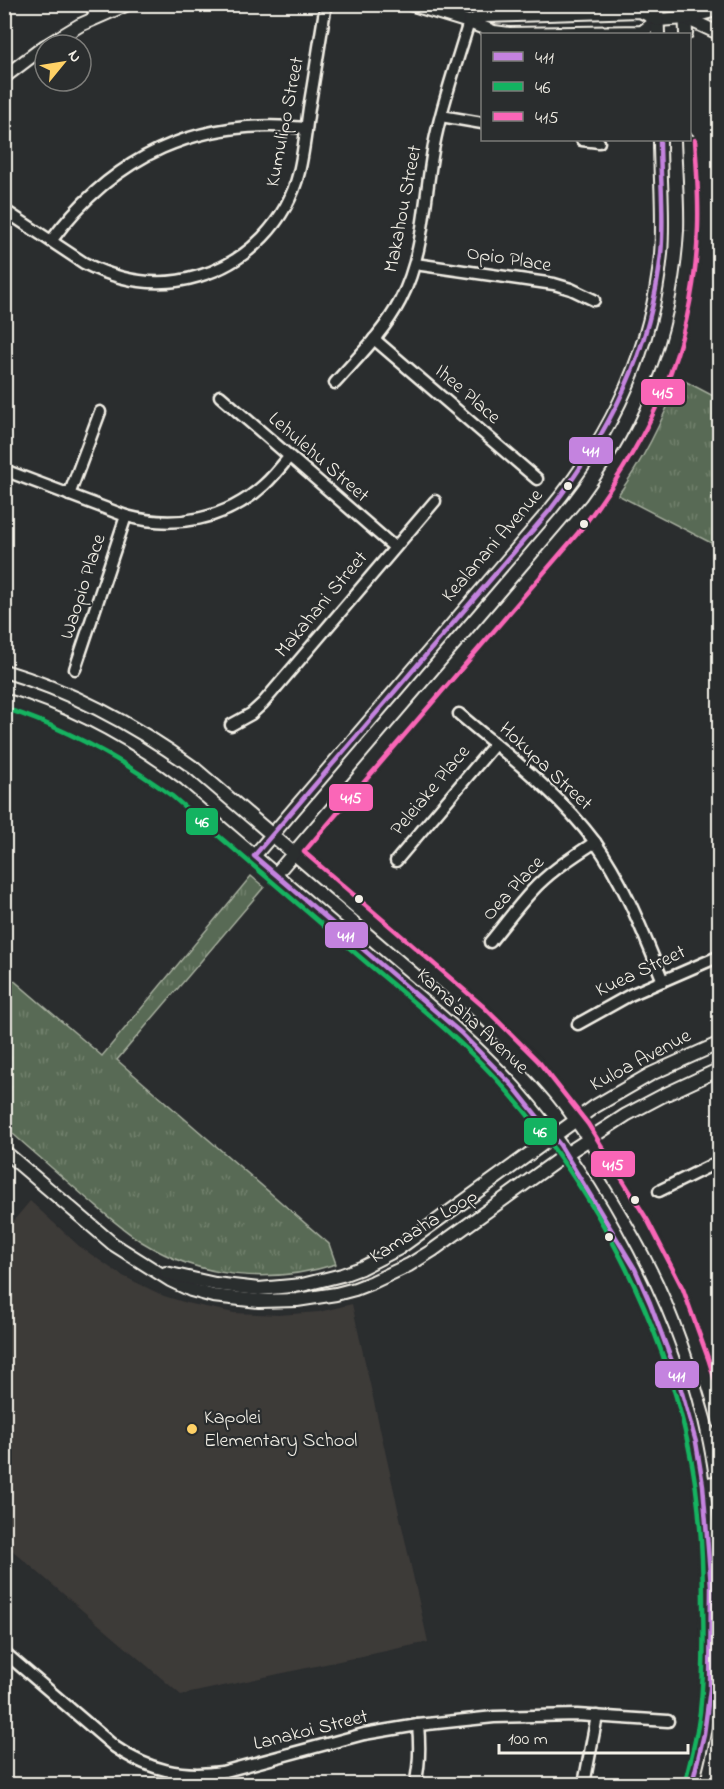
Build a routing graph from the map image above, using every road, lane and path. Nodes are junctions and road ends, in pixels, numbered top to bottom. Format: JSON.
{"nodes":[{"id":1,"x":91,"y":4,"type":"edge"},
{"id":2,"x":128,"y":4,"type":"edge"},
{"id":3,"x":326,"y":4,"type":"edge"},
{"id":4,"x":410,"y":4,"type":"edge"},
{"id":5,"x":657,"y":4,"type":"edge"},
{"id":6,"x":685,"y":4,"type":"edge"},
{"id":7,"x":720,"y":9,"type":"edge"},
{"id":8,"x":96,"y":18,"type":"junction"},
{"id":9,"x":686,"y":18,"type":"junction"},
{"id":10,"x":658,"y":20,"type":"junction"},
{"id":11,"x":470,"y":22,"type":"junction"},
{"id":12,"x":720,"y":30,"type":"edge"},
{"id":13,"x":67,"y":33,"type":"edge"},
{"id":14,"x":502,"y":33,"type":"edge"},
{"id":15,"x":576,"y":33,"type":"edge"},
{"id":16,"x":658,"y":33,"type":"edge"},
{"id":17,"x":686,"y":33,"type":"edge"},
{"id":18,"x":33,"y":56,"type":"edge"},
{"id":19,"x":4,"y":77,"type":"edge"},
{"id":20,"x":441,"y":116,"type":"junction"},
{"id":21,"x":481,"y":123,"type":"edge"},
{"id":22,"x":306,"y":128,"type":"junction"},
{"id":23,"x":590,"y":141,"type":"edge"},
{"id":24,"x":660,"y":141,"type":"edge"},
{"id":25,"x":688,"y":141,"type":"edge"},
{"id":26,"x":599,"y":142,"type":"dead end"},
{"id":27,"x":4,"y":210,"type":"edge"},
{"id":28,"x":51,"y":241,"type":"junction"},
{"id":29,"x":415,"y":264,"type":"junction"},
{"id":30,"x":594,"y":300,"type":"dead end"},
{"id":31,"x":374,"y":339,"type":"junction"},
{"id":32,"x":334,"y":383,"type":"dead end"},
{"id":33,"x":220,"y":396,"type":"dead end"},
{"id":34,"x":100,"y":412,"type":"dead end"},
{"id":35,"x":289,"y":458,"type":"junction"},
{"id":36,"x":4,"y":470,"type":"edge"},
{"id":37,"x":537,"y":479,"type":"dead end"},
{"id":38,"x":69,"y":495,"type":"junction"},
{"id":39,"x":435,"y":501,"type":"dead end"},
{"id":40,"x":126,"y":516,"type":"junction"},
{"id":41,"x":394,"y":547,"type":"junction"},
{"id":42,"x":75,"y":669,"type":"dead end"},
{"id":43,"x":4,"y":671,"type":"edge"},
{"id":44,"x":4,"y":700,"type":"edge"},
{"id":45,"x":459,"y":714,"type":"dead end"},
{"id":46,"x":231,"y":725,"type":"dead end"},
{"id":47,"x":495,"y":744,"type":"junction"},
{"id":48,"x":271,"y":835,"type":"junction"},
{"id":49,"x":595,"y":842,"type":"junction"},
{"id":50,"x":293,"y":853,"type":"junction"},
{"id":51,"x":254,"y":856,"type":"junction"},
{"id":52,"x":396,"y":861,"type":"dead end"},
{"id":53,"x":276,"y":874,"type":"junction"},
{"id":54,"x":490,"y":942,"type":"dead end"},
{"id":55,"x":720,"y":956,"type":"edge"},
{"id":56,"x":663,"y":981,"type":"junction"},
{"id":57,"x":578,"y":1024,"type":"dead end"},
{"id":58,"x":720,"y":1043,"type":"edge"},
{"id":59,"x":720,"y":1069,"type":"edge"},
{"id":60,"x":576,"y":1121,"type":"junction"},
{"id":61,"x":554,"y":1137,"type":"junction"},
{"id":62,"x":589,"y":1139,"type":"junction"},
{"id":63,"x":4,"y":1151,"type":"edge"},
{"id":64,"x":566,"y":1154,"type":"junction"},
{"id":65,"x":720,"y":1161,"type":"edge"},
{"id":66,"x":659,"y":1191,"type":"dead end"},
{"id":67,"x":151,"y":1268,"type":"junction"},
{"id":68,"x":720,"y":1424,"type":"edge"},
{"id":69,"x":720,"y":1482,"type":"edge"},
{"id":70,"x":704,"y":1485,"type":"junction"},
{"id":71,"x":4,"y":1652,"type":"edge"},
{"id":72,"x":597,"y":1716,"type":"junction"},
{"id":73,"x":668,"y":1721,"type":"dead end"},
{"id":74,"x":418,"y":1725,"type":"junction"},
{"id":75,"x":174,"y":1773,"type":"junction"},
{"id":76,"x":171,"y":1785,"type":"edge"},
{"id":77,"x":415,"y":1785,"type":"edge"},
{"id":78,"x":584,"y":1785,"type":"edge"},
{"id":79,"x":692,"y":1785,"type":"edge"}],
"edges":[{"from":1,"to":8,"type":"street"},
{"from":2,"to":8,"type":"street"},
{"from":3,"to":22,"type":"street","name":"Kumulipo Street"},
{"from":4,"to":11,"type":"street"},
{"from":5,"to":10,"type":"street"},
{"from":6,"to":9,"type":"street"},
{"from":7,"to":9,"type":"street"},
{"from":8,"to":13,"type":"street"},
{"from":9,"to":10,"type":"street"},
{"from":9,"to":12,"type":"street"},
{"from":9,"to":17,"type":"street"},
{"from":10,"to":11,"type":"street"},
{"from":10,"to":15,"type":"street"},
{"from":10,"to":16,"type":"street"},
{"from":11,"to":14,"type":"street"},
{"from":11,"to":20,"type":"street","name":"Makahou Street"},
{"from":18,"to":19,"type":"street"},
{"from":20,"to":21,"type":"street"},
{"from":20,"to":29,"type":"street","name":"Makahou Street"},
{"from":22,"to":28,"type":"street"},
{"from":22,"to":28,"type":"street","name":"Kumulipo Street"},
{"from":23,"to":26,"type":"street"},
{"from":24,"to":48,"type":"street","name":"Kealanani Avenue"},
{"from":25,"to":50,"type":"street"},
{"from":27,"to":28,"type":"street","name":"Kumulipo Street"},
{"from":29,"to":30,"type":"street","name":"Opio Place"},
{"from":29,"to":31,"type":"street","name":"Makahou Street"},
{"from":31,"to":32,"type":"street","name":"Makahou Street"},
{"from":31,"to":37,"type":"street","name":"Ihee Place"},
{"from":33,"to":35,"type":"street","name":"Lehulehu Street"},
{"from":34,"to":38,"type":"street"},
{"from":35,"to":40,"type":"street"},
{"from":35,"to":41,"type":"street","name":"Lehulehu Street"},
{"from":36,"to":38,"type":"street"},
{"from":38,"to":40,"type":"street"},
{"from":39,"to":41,"type":"street","name":"Makahani Street"},
{"from":40,"to":42,"type":"street","name":"Waopio Place"},
{"from":41,"to":46,"type":"street","name":"Makahani Street"},
{"from":43,"to":48,"type":"street","name":"Kama'aha Avenue"},
{"from":44,"to":51,"type":"street","name":"Kama'aha Avenue"},
{"from":45,"to":47,"type":"street","name":"Hokupa Street"},
{"from":47,"to":49,"type":"street","name":"Hokupa Street"},
{"from":47,"to":52,"type":"street","name":"Peleiake Place"},
{"from":48,"to":50,"type":"street","name":"Kama'aha Avenue"},
{"from":48,"to":51,"type":"street","name":"Kealanani Avenue"},
{"from":49,"to":54,"type":"street","name":"Oea Place"},
{"from":49,"to":56,"type":"street","name":"Hokupa Street"},
{"from":50,"to":53,"type":"street"},
{"from":50,"to":60,"type":"street","name":"Kama'aha Avenue"},
{"from":51,"to":53,"type":"street","name":"Kama'aha Avenue"},
{"from":53,"to":61,"type":"street","name":"Kama'aha Avenue"},
{"from":55,"to":56,"type":"street","name":"Kuea Street"},
{"from":56,"to":57,"type":"street","name":"Kuea Street"},
{"from":58,"to":60,"type":"street","name":"Kuloa Avenue"},
{"from":59,"to":62,"type":"street","name":"Kuloa Avenue"},
{"from":60,"to":61,"type":"street","name":"Kuloa Avenue"},
{"from":60,"to":62,"type":"street","name":"Kama'aha Avenue"},
{"from":61,"to":64,"type":"street","name":"Kama'aha Avenue"},
{"from":61,"to":67,"type":"street","name":"Kamaaha Loop"},
{"from":62,"to":64,"type":"street","name":"Kuloa Avenue"},
{"from":62,"to":68,"type":"street","name":"Kama'aha Avenue"},
{"from":63,"to":67,"type":"street","name":"Kamaaha Loop"},
{"from":64,"to":67,"type":"street","name":"Kamaaha Loop"},
{"from":64,"to":70,"type":"street","name":"Kama'aha Avenue"},
{"from":65,"to":66,"type":"street"},
{"from":69,"to":70,"type":"street"},
{"from":70,"to":79,"type":"street","name":"Kama'aha Avenue"},
{"from":71,"to":75,"type":"street","name":"Lanakoi Street"},
{"from":72,"to":73,"type":"street","name":"Lanakoi Street"},
{"from":72,"to":74,"type":"street","name":"Lanakoi Street"},
{"from":72,"to":78,"type":"street"},
{"from":74,"to":75,"type":"street","name":"Lanakoi Street"},
{"from":74,"to":77,"type":"street"},
{"from":75,"to":76,"type":"street"}]}
